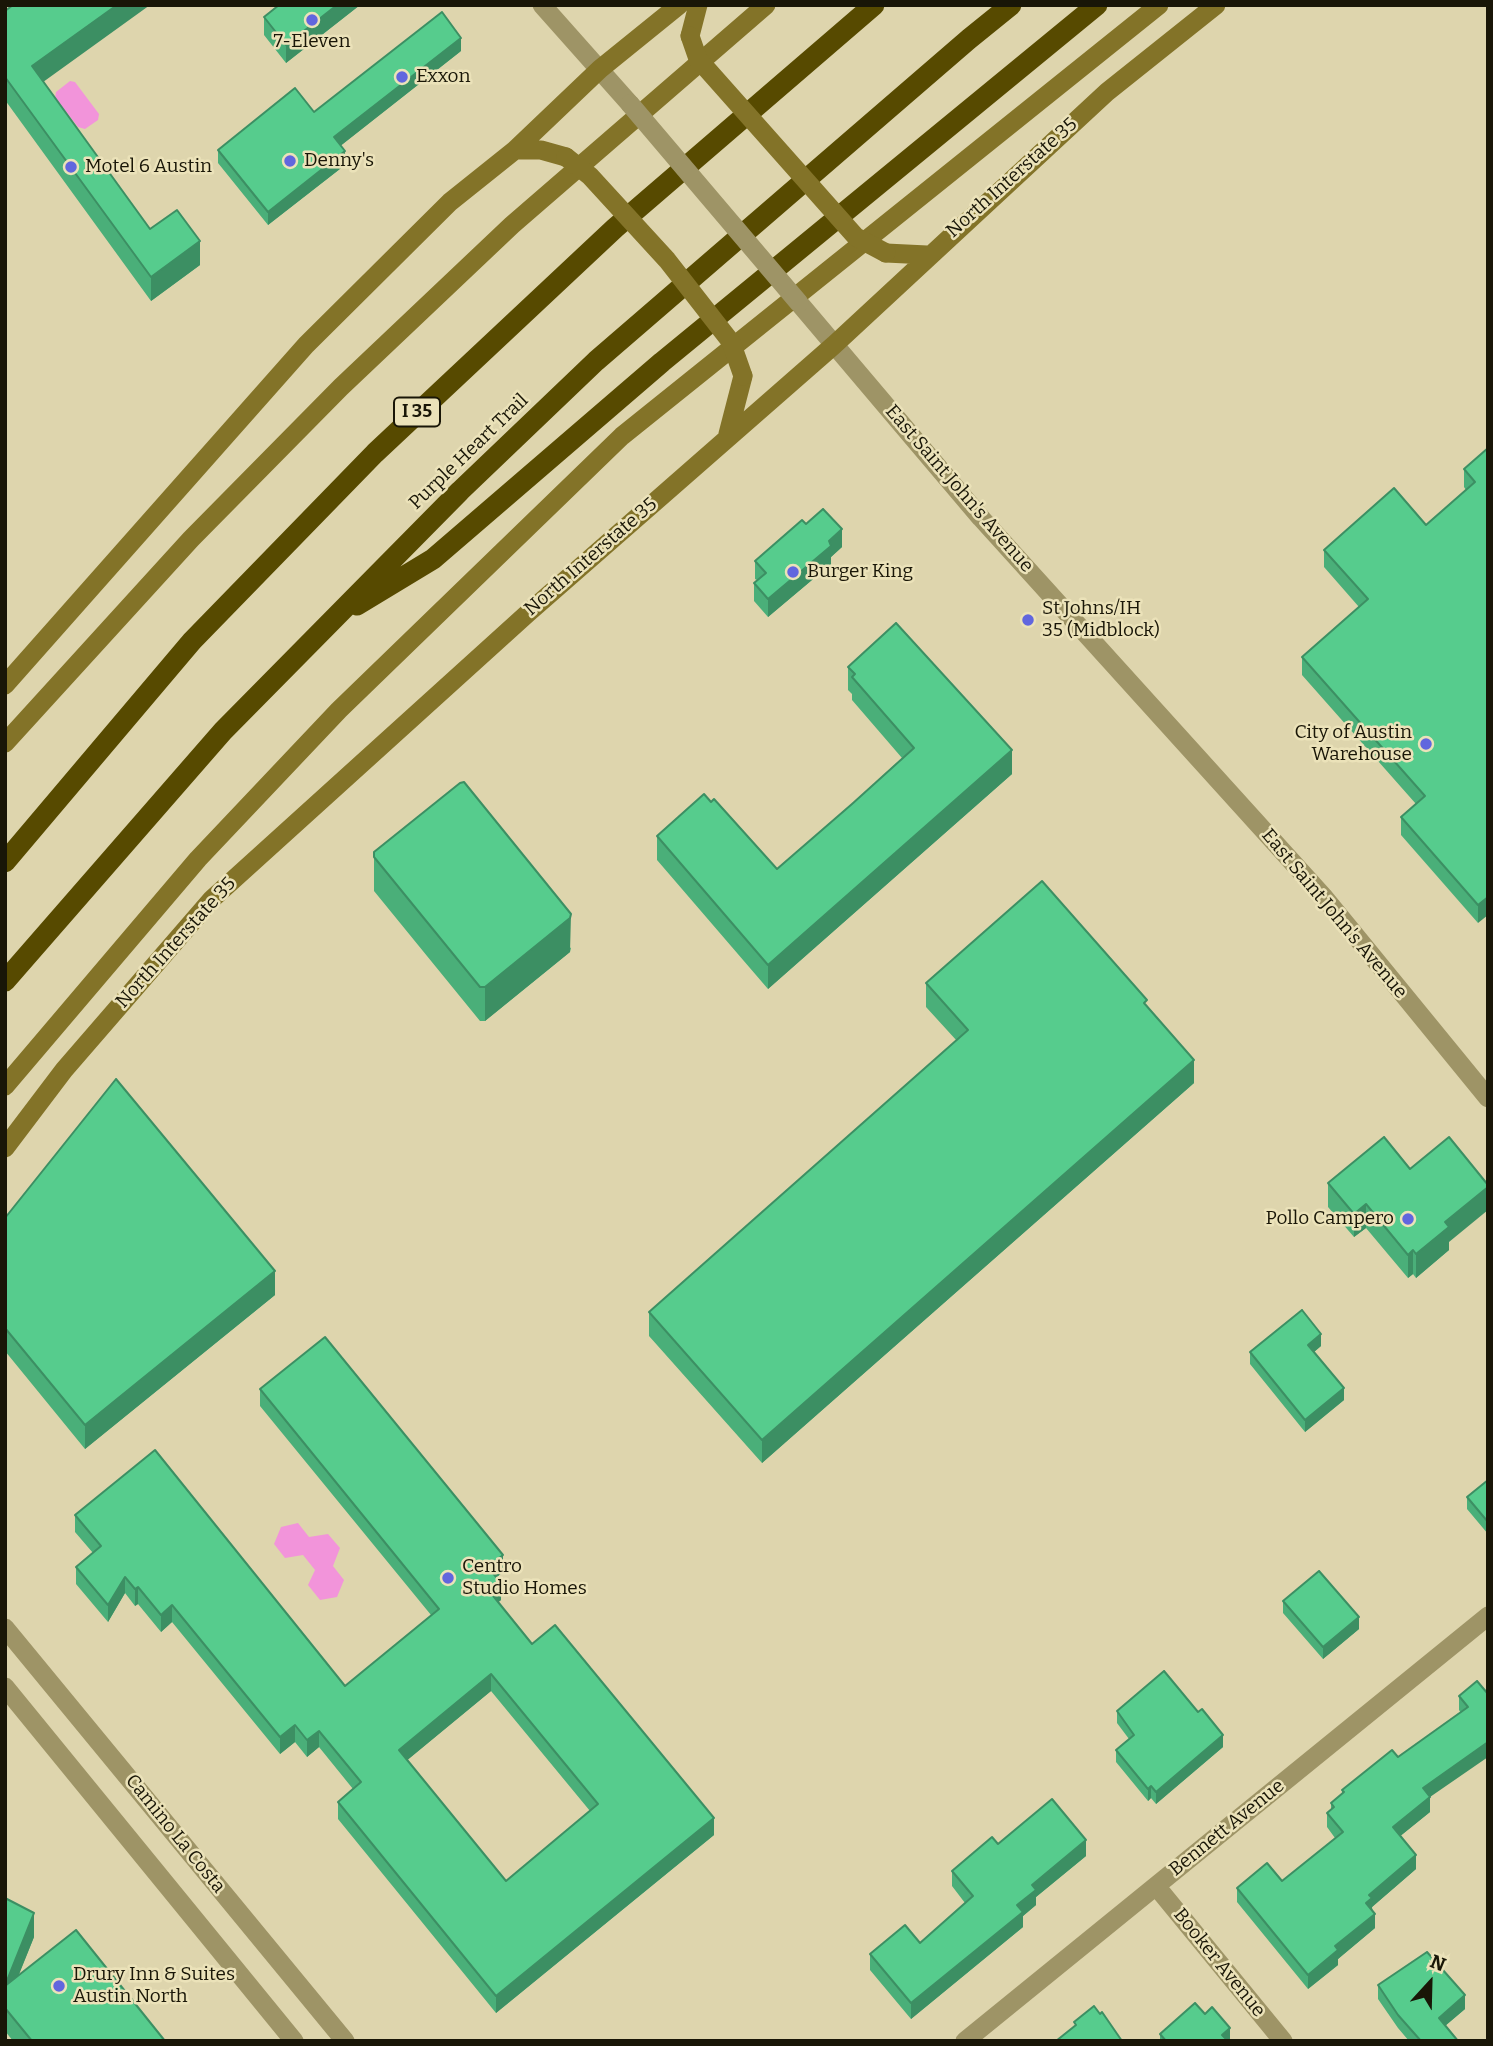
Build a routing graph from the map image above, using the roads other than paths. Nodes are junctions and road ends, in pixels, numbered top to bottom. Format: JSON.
{"nodes":[{"id":1,"x":542,"y":5,"type":"edge"},
{"id":2,"x":679,"y":5,"type":"edge"},
{"id":3,"x":698,"y":5,"type":"edge"},
{"id":4,"x":766,"y":5,"type":"edge"},
{"id":5,"x":873,"y":5,"type":"edge"},
{"id":6,"x":1011,"y":5,"type":"edge"},
{"id":7,"x":1097,"y":5,"type":"edge"},
{"id":8,"x":1158,"y":5,"type":"edge"},
{"id":9,"x":1216,"y":5,"type":"edge"},
{"id":10,"x":600,"y":69,"type":"junction"},
{"id":11,"x":515,"y":150,"type":"junction"},
{"id":12,"x":928,"y":255,"type":"junction"},
{"id":13,"x":834,"y":345,"type":"junction"},
{"id":14,"x":728,"y":435,"type":"junction"},
{"id":15,"x":329,"y":623,"type":"junction"},
{"id":16,"x":5,"y":685,"type":"edge"},
{"id":17,"x":5,"y":744,"type":"edge"},
{"id":18,"x":5,"y":862,"type":"edge"},
{"id":19,"x":5,"y":981,"type":"edge"},
{"id":20,"x":5,"y":1086,"type":"edge"},
{"id":21,"x":1488,"y":1098,"type":"edge"},
{"id":22,"x":5,"y":1148,"type":"edge"},
{"id":23,"x":1488,"y":1616,"type":"edge"},
{"id":24,"x":5,"y":1628,"type":"edge"},
{"id":25,"x":5,"y":1688,"type":"edge"},
{"id":26,"x":1156,"y":1886,"type":"junction"},
{"id":27,"x":294,"y":2041,"type":"edge"},
{"id":28,"x":345,"y":2041,"type":"edge"},
{"id":29,"x":965,"y":2041,"type":"edge"},
{"id":30,"x":1283,"y":2041,"type":"edge"}],
"edges":[{"from":1,"to":10,"type":"street","name":"East Saint John's Avenue"},
{"from":2,"to":10,"type":"main road"},
{"from":3,"to":12,"type":"main road","bridge":true},
{"from":4,"to":17,"type":"main road"},
{"from":5,"to":18,"type":"highway","number":"I 35"},
{"from":6,"to":15,"type":"highway","name":"Purple Heart Trail"},
{"from":7,"to":15,"type":"highway"},
{"from":8,"to":20,"type":"main road"},
{"from":9,"to":12,"type":"main road","name":"North Interstate 35"},
{"from":10,"to":11,"type":"main road"},
{"from":10,"to":13,"type":"street","name":"East Saint John's Avenue","bridge":true},
{"from":11,"to":14,"type":"main road","bridge":true},
{"from":11,"to":16,"type":"main road"},
{"from":12,"to":13,"type":"main road","name":"North Interstate 35"},
{"from":13,"to":14,"type":"main road","name":"North Interstate 35"},
{"from":13,"to":21,"type":"street","name":"East Saint John's Avenue"},
{"from":14,"to":22,"type":"main road","name":"North Interstate 35"},
{"from":15,"to":19,"type":"highway","name":"Purple Heart Trail"},
{"from":23,"to":26,"type":"street","name":"Bennett Avenue"},
{"from":24,"to":28,"type":"street","name":"Camino La Costa"},
{"from":25,"to":27,"type":"street","name":"Camino La Costa"},
{"from":26,"to":29,"type":"street","name":"Bennett Avenue"},
{"from":26,"to":30,"type":"street","name":"Booker Avenue"}]}
